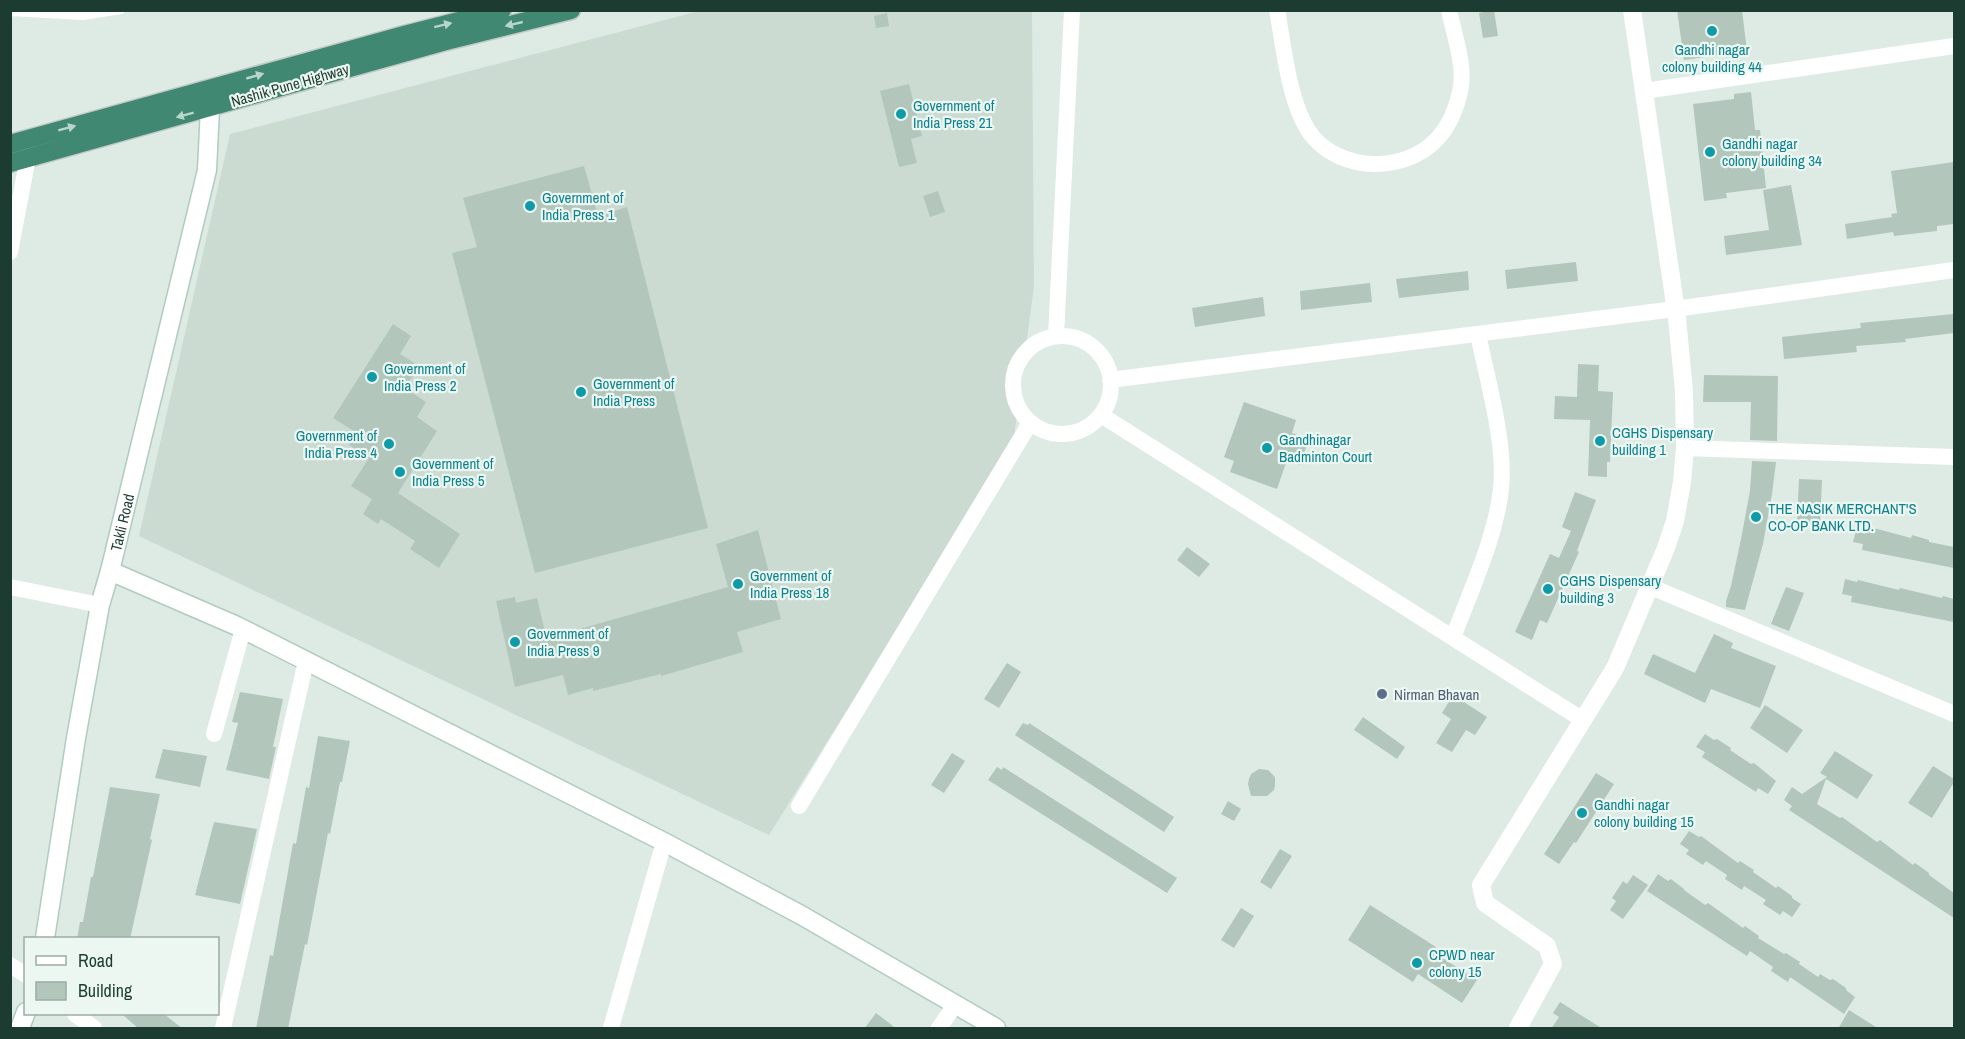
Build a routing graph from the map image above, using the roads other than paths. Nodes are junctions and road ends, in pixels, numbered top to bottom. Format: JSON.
{"nodes":[{"id":1,"x":121,"y":10,"type":"edge"},
{"id":2,"x":502,"y":10,"type":"edge"},
{"id":3,"x":571,"y":10,"type":"edge"},
{"id":4,"x":1072,"y":10,"type":"edge"},
{"id":5,"x":1277,"y":10,"type":"edge"},
{"id":6,"x":1449,"y":10,"type":"edge"},
{"id":7,"x":1632,"y":10,"type":"edge"},
{"id":8,"x":10,"y":12,"type":"edge"},
{"id":9,"x":1954,"y":46,"type":"edge"},
{"id":10,"x":1644,"y":91,"type":"junction"},
{"id":11,"x":210,"y":108,"type":"junction"},
{"id":12,"x":31,"y":138,"type":"junction"},
{"id":13,"x":10,"y":144,"type":"edge"},
{"id":14,"x":28,"y":158,"type":"junction"},
{"id":15,"x":10,"y":163,"type":"edge"},
{"id":16,"x":10,"y":252,"type":"edge"},
{"id":17,"x":1954,"y":270,"type":"edge"},
{"id":18,"x":1676,"y":309,"type":"junction"},
{"id":19,"x":1478,"y":334,"type":"junction"},
{"id":20,"x":1056,"y":336,"type":"junction"},
{"id":21,"x":1110,"y":380,"type":"junction"},
{"id":22,"x":1101,"y":415,"type":"junction"},
{"id":23,"x":1030,"y":423,"type":"junction"},
{"id":24,"x":1684,"y":448,"type":"junction"},
{"id":25,"x":1954,"y":457,"type":"edge"},
{"id":26,"x":110,"y":571,"type":"junction"},
{"id":27,"x":1649,"y":586,"type":"junction"},
{"id":28,"x":10,"y":587,"type":"edge"},
{"id":29,"x":100,"y":605,"type":"junction"},
{"id":30,"x":243,"y":629,"type":"junction"},
{"id":31,"x":1453,"y":638,"type":"junction"},
{"id":32,"x":306,"y":661,"type":"junction"},
{"id":33,"x":1954,"y":714,"type":"edge"},
{"id":34,"x":1583,"y":720,"type":"junction"},
{"id":35,"x":214,"y":734,"type":"dead end"},
{"id":36,"x":799,"y":806,"type":"dead end"},
{"id":37,"x":664,"y":842,"type":"junction"},
{"id":38,"x":45,"y":937,"type":"edge"},
{"id":39,"x":10,"y":965,"type":"edge"},
{"id":40,"x":24,"y":974,"type":"edge"},
{"id":41,"x":955,"y":1005,"type":"junction"},
{"id":42,"x":76,"y":1015,"type":"edge"},
{"id":43,"x":94,"y":1029,"type":"edge"},
{"id":44,"x":223,"y":1029,"type":"edge"},
{"id":45,"x":610,"y":1029,"type":"edge"},
{"id":46,"x":939,"y":1029,"type":"edge"},
{"id":47,"x":996,"y":1029,"type":"edge"},
{"id":48,"x":1518,"y":1029,"type":"edge"}],
"edges":[{"from":1,"to":8,"type":"lane"},
{"from":12,"to":2,"type":"highway","name":"Nashik Pune Highway","one_way":true},
{"from":3,"to":11,"type":"highway","name":"Nashik Pune Highway","one_way":true},
{"from":4,"to":20,"type":"street"},
{"from":5,"to":6,"type":"street"},
{"from":7,"to":10,"type":"main road"},
{"from":9,"to":10,"type":"street"},
{"from":10,"to":18,"type":"main road"},
{"from":11,"to":14,"type":"highway","name":"Nashik Pune Highway","one_way":true},
{"from":11,"to":26,"type":"main road","name":"Takli Road"},
{"from":12,"to":13,"type":"highway","name":"Nashik Pune Highway"},
{"from":12,"to":14,"type":"street"},
{"from":14,"to":15,"type":"highway","name":"Nashik Pune Highway"},
{"from":14,"to":16,"type":"street"},
{"from":17,"to":18,"type":"street"},
{"from":18,"to":19,"type":"street"},
{"from":18,"to":24,"type":"main road"},
{"from":19,"to":21,"type":"street"},
{"from":19,"to":31,"type":"street"},
{"from":20,"to":21,"type":"street"},
{"from":20,"to":23,"type":"street"},
{"from":21,"to":22,"type":"street"},
{"from":22,"to":23,"type":"street"},
{"from":22,"to":31,"type":"street"},
{"from":23,"to":36,"type":"street"},
{"from":24,"to":25,"type":"street"},
{"from":24,"to":27,"type":"main road"},
{"from":26,"to":29,"type":"main road","name":"Takli Road"},
{"from":26,"to":30,"type":"main road"},
{"from":27,"to":33,"type":"street"},
{"from":27,"to":34,"type":"main road"},
{"from":28,"to":29,"type":"street"},
{"from":29,"to":38,"type":"main road","name":"Takli Road"},
{"from":30,"to":32,"type":"main road"},
{"from":30,"to":35,"type":"street"},
{"from":31,"to":34,"type":"street"},
{"from":32,"to":37,"type":"main road"},
{"from":32,"to":44,"type":"street"},
{"from":34,"to":48,"type":"main road"},
{"from":37,"to":41,"type":"main road"},
{"from":37,"to":45,"type":"street"},
{"from":39,"to":40,"type":"street"},
{"from":41,"to":46,"type":"street"},
{"from":41,"to":47,"type":"main road"},
{"from":42,"to":43,"type":"street"}]}
